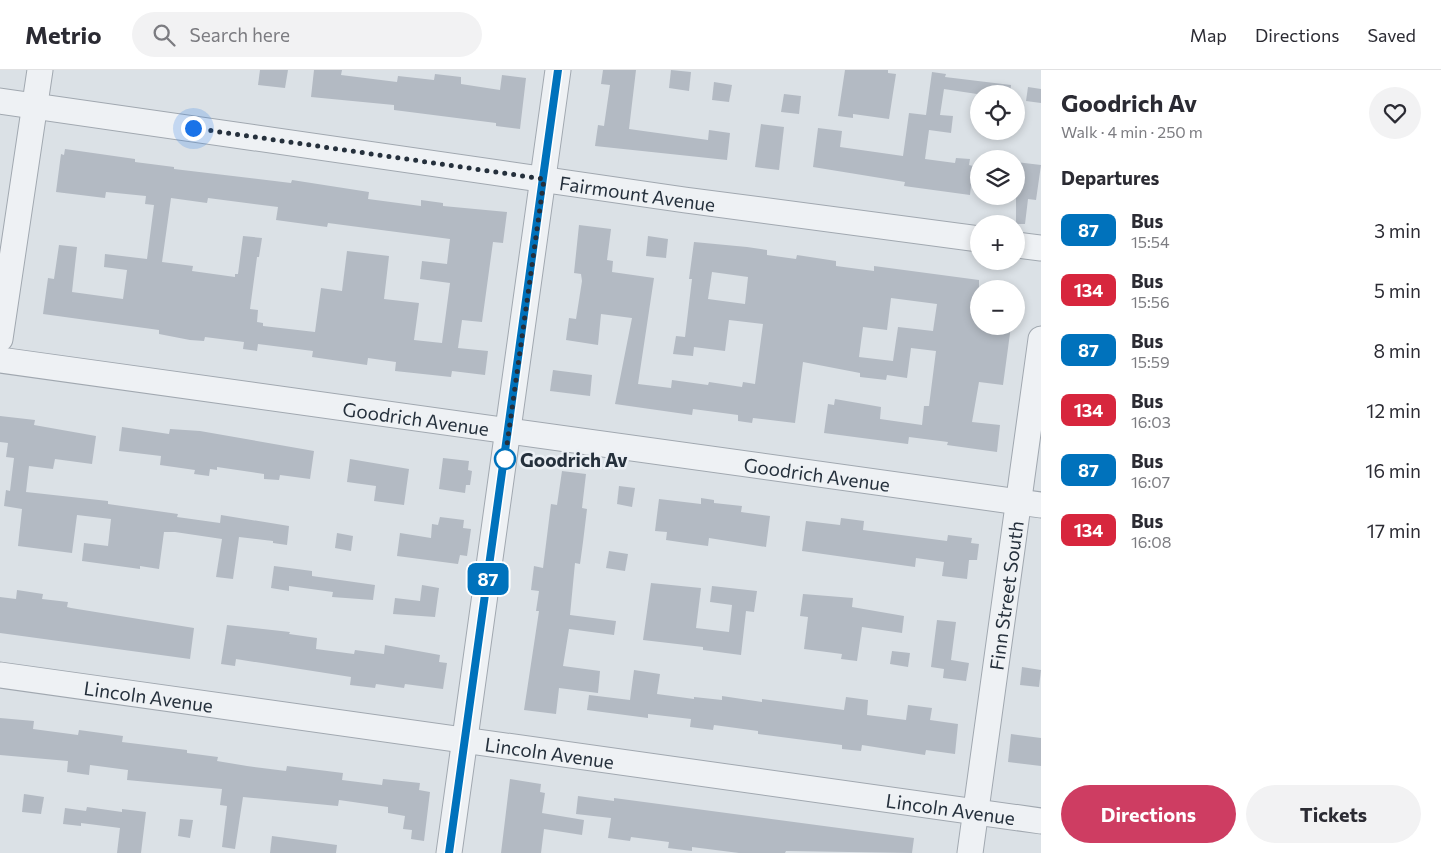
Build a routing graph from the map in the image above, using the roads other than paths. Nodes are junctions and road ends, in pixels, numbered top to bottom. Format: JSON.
{"nodes":[{"id":1,"x":40,"y":70,"type":"edge"},
{"id":2,"x":558,"y":70,"type":"edge"},
{"id":3,"x":0,"y":101,"type":"edge"},
{"id":4,"x":36,"y":106,"type":"junction"},
{"id":5,"x":544,"y":179,"type":"junction"},
{"id":6,"x":970,"y":239,"type":"edge"},
{"id":7,"x":1025,"y":245,"type":"edge"},
{"id":8,"x":1041,"y":248,"type":"edge"},
{"id":9,"x":0,"y":339,"type":"edge"},
{"id":10,"x":1041,"y":339,"type":"edge"},
{"id":11,"x":0,"y":360,"type":"edge"},
{"id":12,"x":509,"y":431,"type":"junction"},
{"id":13,"x":1030,"y":504,"type":"edge"},
{"id":14,"x":0,"y":675,"type":"edge"},
{"id":15,"x":465,"y":740,"type":"junction"},
{"id":16,"x":976,"y":812,"type":"junction"},
{"id":17,"x":1041,"y":821,"type":"edge"},
{"id":18,"x":449,"y":853,"type":"edge"},
{"id":19,"x":970,"y":853,"type":"edge"}],
"edges":[{"from":1,"to":4,"type":"street"},
{"from":2,"to":5,"type":"street"},
{"from":3,"to":4,"type":"street","name":"Fairmount Avenue"},
{"from":4,"to":5,"type":"street","name":"Fairmount Avenue"},
{"from":4,"to":9,"type":"street"},
{"from":5,"to":6,"type":"street","name":"Fairmount Avenue"},
{"from":5,"to":12,"type":"street"},
{"from":7,"to":8,"type":"street"},
{"from":10,"to":13,"type":"street","name":"Finn Street South"},
{"from":11,"to":12,"type":"street","name":"Goodrich Avenue"},
{"from":12,"to":13,"type":"street","name":"Goodrich Avenue"},
{"from":12,"to":15,"type":"street"},
{"from":13,"to":16,"type":"street","name":"Finn Street South"},
{"from":14,"to":15,"type":"street","name":"Lincoln Avenue"},
{"from":15,"to":16,"type":"street","name":"Lincoln Avenue"},
{"from":15,"to":18,"type":"street"},
{"from":16,"to":17,"type":"street","name":"Lincoln Avenue"},
{"from":16,"to":19,"type":"street","name":"Finn Street South"}]}
